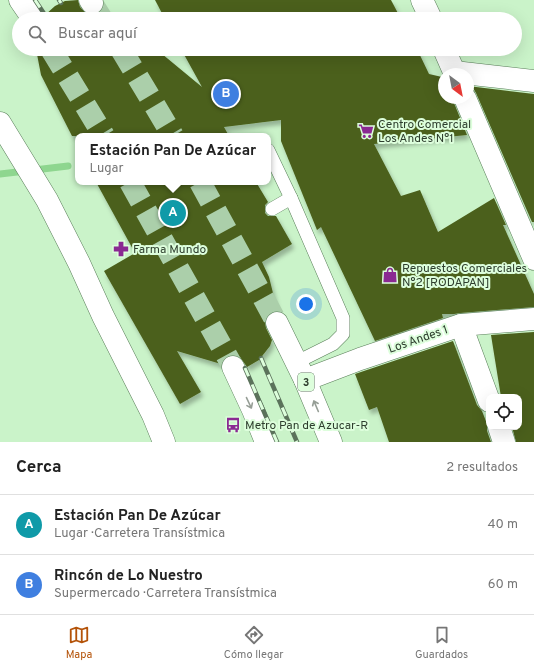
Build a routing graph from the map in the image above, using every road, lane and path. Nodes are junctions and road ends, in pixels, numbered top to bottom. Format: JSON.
{"nodes":[{"id":1,"x":20,"y":0,"type":"edge"},
{"id":2,"x":422,"y":0,"type":"edge"},
{"id":3,"x":28,"y":12,"type":"edge"},
{"id":4,"x":428,"y":12,"type":"edge"},
{"id":5,"x":447,"y":56,"type":"edge"},
{"id":6,"x":453,"y":68,"type":"edge"},
{"id":7,"x":474,"y":75,"type":"edge"},
{"id":8,"x":534,"y":81,"type":"edge"},
{"id":9,"x":468,"y":104,"type":"edge"},
{"id":10,"x":0,"y":123,"type":"edge"},
{"id":11,"x":271,"y":156,"type":"edge"},
{"id":12,"x":291,"y":198,"type":"junction"},
{"id":13,"x":272,"y":209,"type":"dead end"},
{"id":14,"x":534,"y":259,"type":"edge"},
{"id":15,"x":534,"y":319,"type":"edge"},
{"id":16,"x":277,"y":323,"type":"tunnel mouth"},
{"id":17,"x":461,"y":325,"type":"junction"},
{"id":18,"x":233,"y":367,"type":"tunnel mouth"},
{"id":19,"x":301,"y":371,"type":"junction"},
{"id":20,"x":486,"y":394,"type":"edge"},
{"id":21,"x":500,"y":430,"type":"edge"},
{"id":22,"x":164,"y":442,"type":"edge"},
{"id":23,"x":266,"y":442,"type":"edge"},
{"id":24,"x":331,"y":442,"type":"edge"},
{"id":25,"x":504,"y":442,"type":"edge"}],
"edges":[{"from":1,"to":3,"type":"street"},
{"from":2,"to":4,"type":"street"},
{"from":5,"to":6,"type":"street"},
{"from":7,"to":8,"type":"street"},
{"from":9,"to":14,"type":"street"},
{"from":10,"to":22,"type":"street"},
{"from":11,"to":12,"type":"lane"},
{"from":12,"to":13,"type":"lane"},
{"from":12,"to":19,"type":"lane"},
{"from":15,"to":17,"type":"street","name":"Los Andes 1"},
{"from":16,"to":19,"type":"street","number":"3"},
{"from":17,"to":19,"type":"street","name":"Los Andes 1"},
{"from":17,"to":20,"type":"street"},
{"from":18,"to":23,"type":"street","one_way":true},
{"from":24,"to":19,"type":"street","number":"3","one_way":true},
{"from":21,"to":25,"type":"street"}]}
